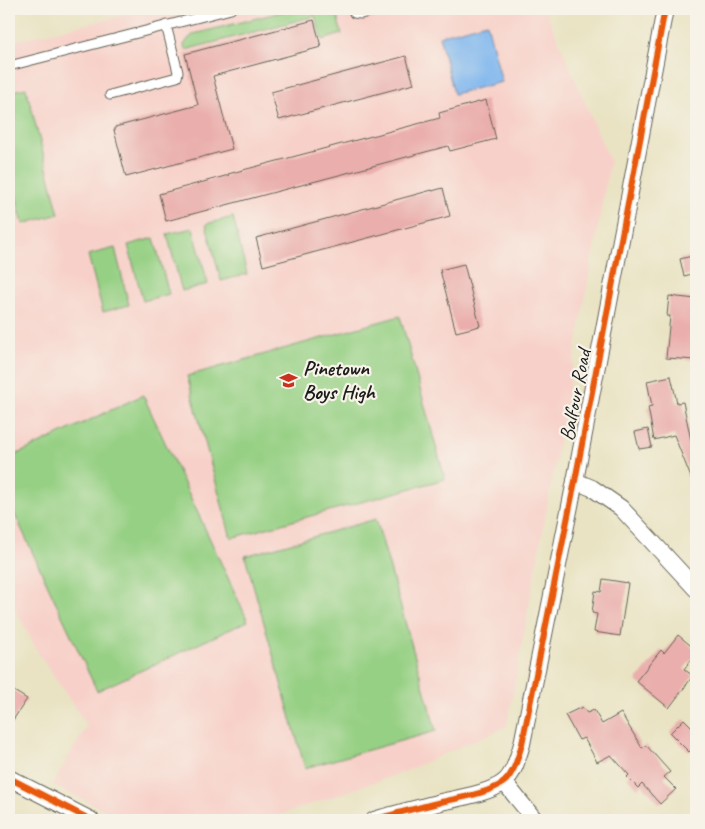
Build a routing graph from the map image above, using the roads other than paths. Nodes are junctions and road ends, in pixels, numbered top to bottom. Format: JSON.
{"nodes":[{"id":1,"x":231,"y":9,"type":"edge"},
{"id":2,"x":353,"y":9,"type":"edge"},
{"id":3,"x":380,"y":9,"type":"edge"},
{"id":4,"x":665,"y":9,"type":"edge"},
{"id":5,"x":166,"y":25,"type":"junction"},
{"id":6,"x":9,"y":66,"type":"edge"},
{"id":7,"x":110,"y":95,"type":"dead end"},
{"id":8,"x":575,"y":481,"type":"junction"},
{"id":9,"x":696,"y":589,"type":"edge"},
{"id":10,"x":9,"y":778,"type":"edge"},
{"id":11,"x":504,"y":782,"type":"junction"},
{"id":12,"x":91,"y":820,"type":"edge"},
{"id":13,"x":374,"y":820,"type":"edge"},
{"id":14,"x":535,"y":820,"type":"edge"}],
"edges":[{"from":1,"to":5,"type":"lane"},
{"from":2,"to":3,"type":"lane"},
{"from":4,"to":8,"type":"street","name":"Balfour Road"},
{"from":5,"to":6,"type":"lane"},
{"from":5,"to":7,"type":"lane"},
{"from":8,"to":9,"type":"street"},
{"from":8,"to":11,"type":"street","name":"Balfour Road"},
{"from":10,"to":12,"type":"street"},
{"from":11,"to":13,"type":"street"},
{"from":11,"to":14,"type":"street"}]}
